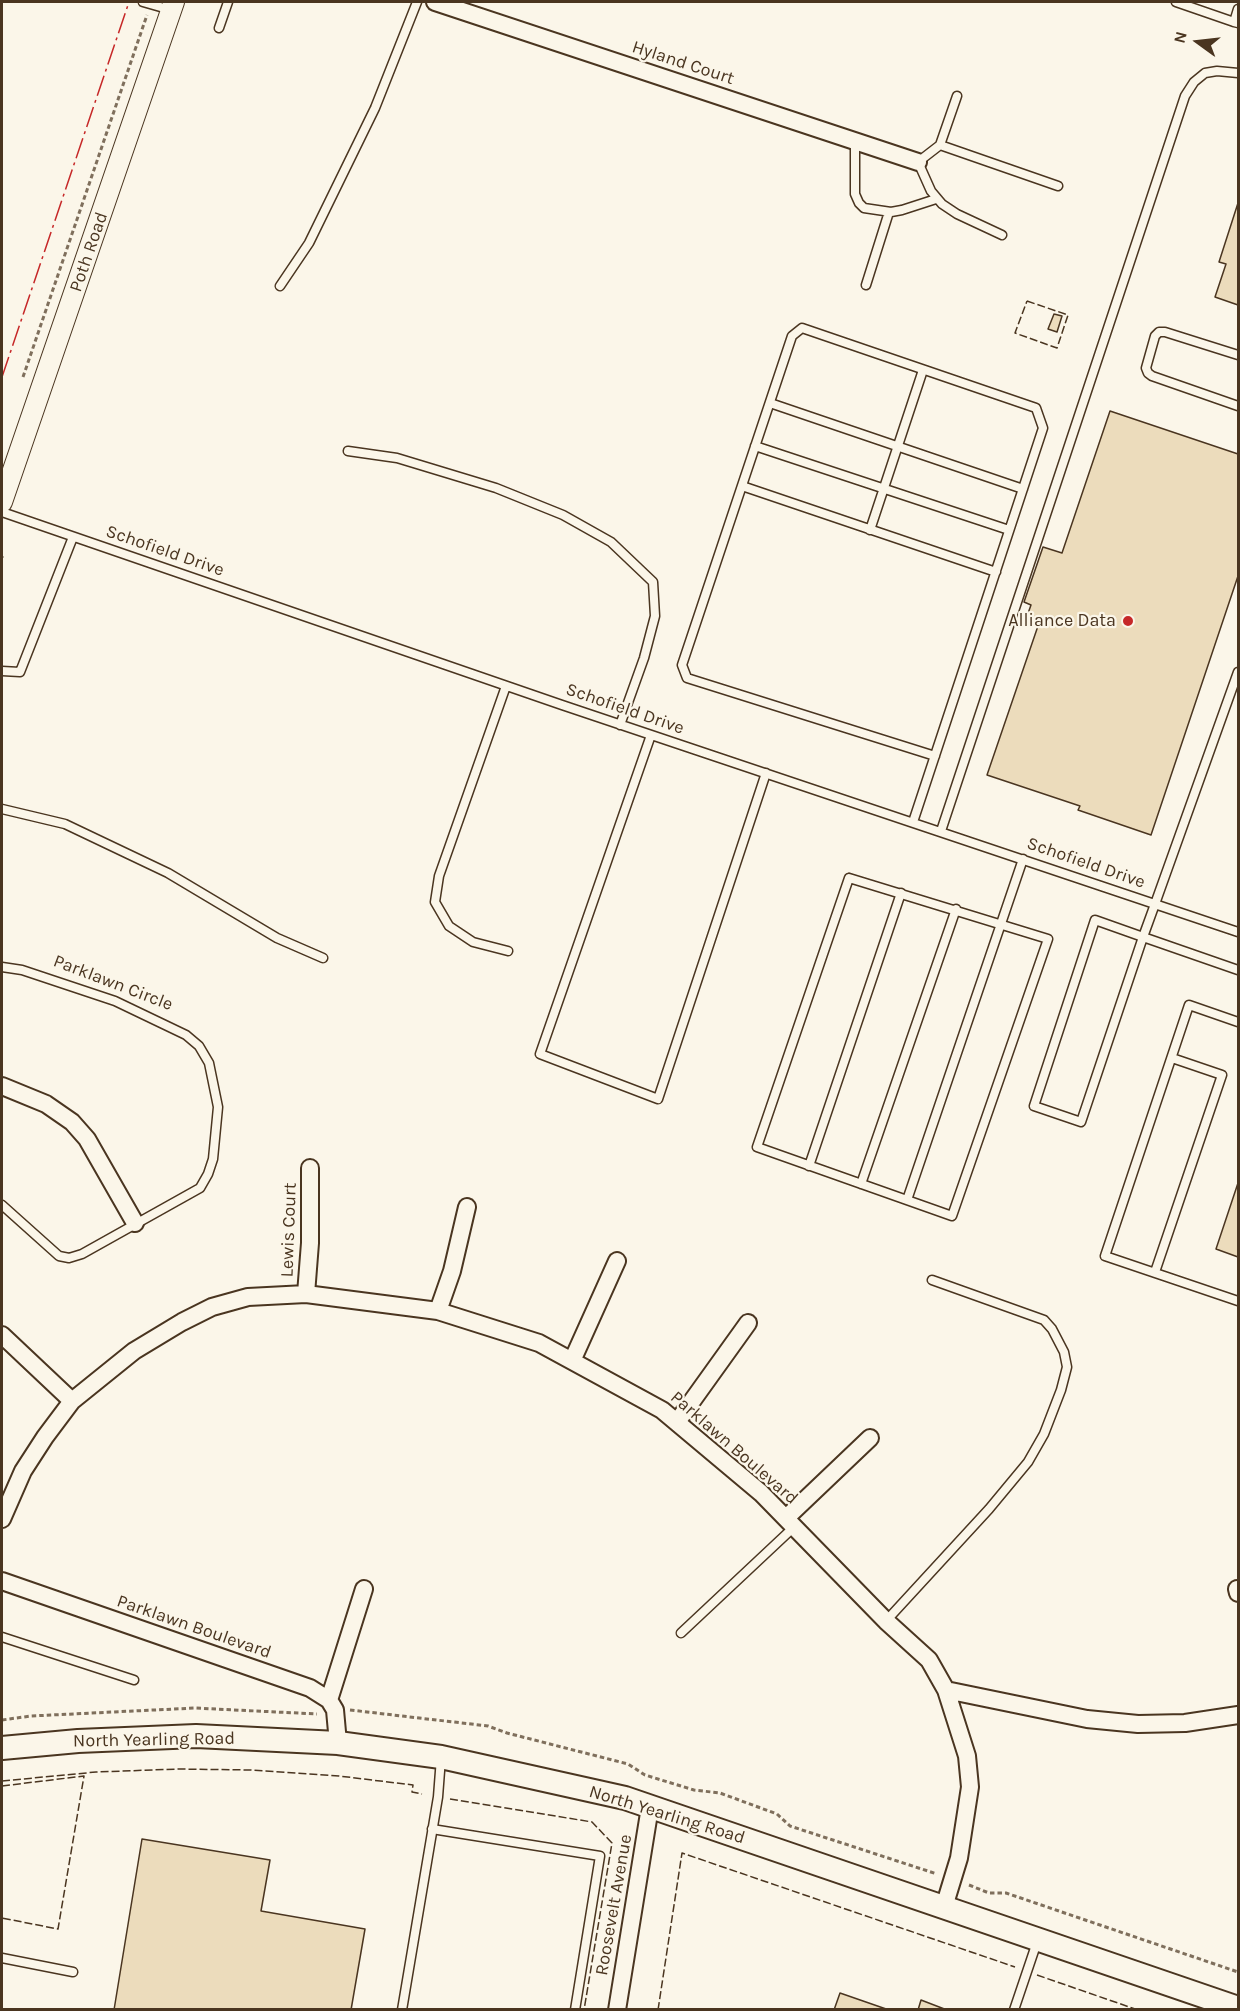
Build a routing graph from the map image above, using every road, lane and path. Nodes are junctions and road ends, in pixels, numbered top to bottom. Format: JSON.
{"nodes":[{"id":1,"x":228,"y":2,"type":"edge"},
{"id":2,"x":417,"y":2,"type":"edge"},
{"id":3,"x":435,"y":2,"type":"edge"},
{"id":4,"x":1176,"y":2,"type":"edge"},
{"id":5,"x":147,"y":3,"type":"edge"},
{"id":6,"x":172,"y":6,"type":"edge"},
{"id":7,"x":1239,"y":9,"type":"edge"},
{"id":8,"x":1236,"y":23,"type":"edge"},
{"id":9,"x":219,"y":28,"type":"dead end"},
{"id":10,"x":1239,"y":73,"type":"edge"},
{"id":11,"x":957,"y":96,"type":"dead end"},
{"id":12,"x":853,"y":141,"type":"junction"},
{"id":13,"x":940,"y":145,"type":"junction"},
{"id":14,"x":918,"y":162,"type":"junction"},
{"id":15,"x":1058,"y":186,"type":"dead end"},
{"id":16,"x":936,"y":199,"type":"junction"},
{"id":17,"x":889,"y":212,"type":"junction"},
{"id":18,"x":1002,"y":235,"type":"dead end"},
{"id":19,"x":866,"y":285,"type":"dead end"},
{"id":20,"x":280,"y":286,"type":"dead end"},
{"id":21,"x":1239,"y":355,"type":"edge"},
{"id":22,"x":923,"y":370,"type":"junction"},
{"id":23,"x":21,"y":385,"type":"dead end"},
{"id":24,"x":770,"y":403,"type":"junction"},
{"id":25,"x":1239,"y":406,"type":"edge"},
{"id":26,"x":755,"y":446,"type":"junction"},
{"id":27,"x":898,"y":447,"type":"junction"},
{"id":28,"x":348,"y":451,"type":"dead end"},
{"id":29,"x":742,"y":486,"type":"junction"},
{"id":30,"x":884,"y":489,"type":"junction"},
{"id":31,"x":1023,"y":489,"type":"junction"},
{"id":32,"x":2,"y":502,"type":"edge"},
{"id":33,"x":2,"y":512,"type":"edge"},
{"id":34,"x":870,"y":530,"type":"junction"},
{"id":35,"x":1010,"y":530,"type":"junction"},
{"id":36,"x":73,"y":537,"type":"junction"},
{"id":37,"x":996,"y":572,"type":"junction"},
{"id":38,"x":2,"y":671,"type":"edge"},
{"id":39,"x":1239,"y":672,"type":"edge"},
{"id":40,"x":506,"y":686,"type":"junction"},
{"id":41,"x":621,"y":725,"type":"junction"},
{"id":42,"x":651,"y":735,"type":"junction"},
{"id":43,"x":935,"y":756,"type":"junction"},
{"id":44,"x":766,"y":774,"type":"junction"},
{"id":45,"x":2,"y":810,"type":"edge"},
{"id":46,"x":913,"y":822,"type":"junction"},
{"id":47,"x":941,"y":831,"type":"junction"},
{"id":48,"x":1023,"y":859,"type":"junction"},
{"id":49,"x":901,"y":893,"type":"junction"},
{"id":50,"x":1155,"y":904,"type":"junction"},
{"id":51,"x":956,"y":909,"type":"junction"},
{"id":52,"x":1001,"y":923,"type":"junction"},
{"id":53,"x":1239,"y":932,"type":"edge"},
{"id":54,"x":1143,"y":937,"type":"junction"},
{"id":55,"x":508,"y":951,"type":"dead end"},
{"id":56,"x":323,"y":958,"type":"dead end"},
{"id":57,"x":2,"y":968,"type":"edge"},
{"id":58,"x":1239,"y":970,"type":"edge"},
{"id":59,"x":1239,"y":1022,"type":"edge"},
{"id":60,"x":1172,"y":1058,"type":"junction"},
{"id":61,"x":2,"y":1086,"type":"edge"},
{"id":62,"x":809,"y":1166,"type":"junction"},
{"id":63,"x":310,"y":1168,"type":"dead end"},
{"id":64,"x":861,"y":1184,"type":"junction"},
{"id":65,"x":907,"y":1200,"type":"junction"},
{"id":66,"x":2,"y":1205,"type":"edge"},
{"id":67,"x":467,"y":1207,"type":"dead end"},
{"id":68,"x":135,"y":1223,"type":"junction"},
{"id":69,"x":617,"y":1261,"type":"dead end"},
{"id":70,"x":1155,"y":1272,"type":"junction"},
{"id":71,"x":932,"y":1280,"type":"dead end"},
{"id":72,"x":306,"y":1294,"type":"junction"},
{"id":73,"x":1239,"y":1301,"type":"edge"},
{"id":74,"x":438,"y":1311,"type":"junction"},
{"id":75,"x":748,"y":1323,"type":"dead end"},
{"id":76,"x":2,"y":1335,"type":"edge"},
{"id":77,"x":572,"y":1361,"type":"junction"},
{"id":78,"x":72,"y":1401,"type":"junction"},
{"id":79,"x":677,"y":1422,"type":"junction"},
{"id":80,"x":870,"y":1438,"type":"dead end"},
{"id":81,"x":2,"y":1518,"type":"edge"},
{"id":82,"x":790,"y":1523,"type":"junction"},
{"id":83,"x":2,"y":1581,"type":"edge"},
{"id":84,"x":364,"y":1589,"type":"dead end"},
{"id":85,"x":886,"y":1621,"type":"junction"},
{"id":86,"x":681,"y":1633,"type":"dead end"},
{"id":87,"x":2,"y":1637,"type":"edge"},
{"id":88,"x":134,"y":1680,"type":"dead end"},
{"id":89,"x":946,"y":1690,"type":"junction"},
{"id":90,"x":329,"y":1700,"type":"junction"},
{"id":91,"x":1239,"y":1715,"type":"edge"},
{"id":92,"x":338,"y":1743,"type":"junction"},
{"id":93,"x":2,"y":1748,"type":"edge"},
{"id":94,"x":441,"y":1757,"type":"junction"},
{"id":95,"x":650,"y":1807,"type":"junction"},
{"id":96,"x":432,"y":1829,"type":"junction"},
{"id":97,"x":944,"y":1907,"type":"junction"},
{"id":98,"x":1038,"y":1939,"type":"junction"},
{"id":99,"x":2,"y":1958,"type":"edge"},
{"id":100,"x":73,"y":1972,"type":"dead end"},
{"id":101,"x":1239,"y":2008,"type":"edge"},
{"id":102,"x":402,"y":2010,"type":"edge"},
{"id":103,"x":575,"y":2010,"type":"edge"},
{"id":104,"x":616,"y":2010,"type":"edge"},
{"id":105,"x":1014,"y":2010,"type":"edge"}],
"edges":[{"from":1,"to":9,"type":"lane"},
{"from":2,"to":20,"type":"lane"},
{"from":3,"to":12,"type":"street","name":"Hyland Court"},
{"from":4,"to":8,"type":"lane"},
{"from":5,"to":6,"type":"lane"},
{"from":5,"to":23,"type":"path"},
{"from":6,"to":32,"type":"street","name":"Poth Road"},
{"from":7,"to":8,"type":"lane"},
{"from":10,"to":47,"type":"lane"},
{"from":11,"to":13,"type":"lane"},
{"from":12,"to":14,"type":"street","name":"Hyland Court"},
{"from":12,"to":17,"type":"lane"},
{"from":13,"to":14,"type":"lane"},
{"from":13,"to":15,"type":"lane"},
{"from":14,"to":16,"type":"lane"},
{"from":16,"to":17,"type":"lane"},
{"from":16,"to":18,"type":"lane"},
{"from":17,"to":19,"type":"lane"},
{"from":21,"to":25,"type":"lane"},
{"from":22,"to":24,"type":"lane"},
{"from":22,"to":27,"type":"lane"},
{"from":22,"to":31,"type":"lane"},
{"from":24,"to":26,"type":"lane"},
{"from":24,"to":27,"type":"lane"},
{"from":26,"to":29,"type":"lane"},
{"from":26,"to":30,"type":"lane"},
{"from":27,"to":30,"type":"lane"},
{"from":27,"to":31,"type":"lane"},
{"from":28,"to":41,"type":"lane"},
{"from":29,"to":34,"type":"lane"},
{"from":29,"to":43,"type":"lane"},
{"from":30,"to":34,"type":"lane"},
{"from":30,"to":35,"type":"lane"},
{"from":31,"to":35,"type":"lane"},
{"from":33,"to":36,"type":"lane","name":"Schofield Drive"},
{"from":34,"to":37,"type":"lane"},
{"from":35,"to":37,"type":"lane"},
{"from":36,"to":38,"type":"lane"},
{"from":36,"to":40,"type":"lane","name":"Schofield Drive"},
{"from":37,"to":43,"type":"lane"},
{"from":39,"to":50,"type":"lane"},
{"from":40,"to":41,"type":"lane","name":"Schofield Drive"},
{"from":40,"to":55,"type":"lane"},
{"from":41,"to":42,"type":"lane","name":"Schofield Drive"},
{"from":42,"to":44,"type":"lane","name":"Schofield Drive"},
{"from":42,"to":44,"type":"lane"},
{"from":43,"to":46,"type":"lane"},
{"from":44,"to":46,"type":"lane","name":"Schofield Drive"},
{"from":45,"to":56,"type":"lane"},
{"from":46,"to":47,"type":"lane","name":"Schofield Drive"},
{"from":47,"to":48,"type":"lane","name":"Schofield Drive"},
{"from":48,"to":50,"type":"lane","name":"Schofield Drive"},
{"from":48,"to":52,"type":"lane"},
{"from":49,"to":51,"type":"lane"},
{"from":49,"to":62,"type":"lane"},
{"from":49,"to":62,"type":"lane"},
{"from":50,"to":53,"type":"lane","name":"Schofield Drive"},
{"from":50,"to":54,"type":"lane"},
{"from":51,"to":52,"type":"lane"},
{"from":51,"to":64,"type":"lane"},
{"from":52,"to":65,"type":"lane"},
{"from":52,"to":65,"type":"lane"},
{"from":54,"to":54,"type":"lane"},
{"from":54,"to":58,"type":"lane"},
{"from":57,"to":68,"type":"lane","name":"Parklawn Circle"},
{"from":59,"to":60,"type":"lane"},
{"from":60,"to":70,"type":"lane"},
{"from":60,"to":70,"type":"lane"},
{"from":61,"to":68,"type":"street"},
{"from":62,"to":64,"type":"lane"},
{"from":63,"to":72,"type":"street","name":"Lewis Court"},
{"from":64,"to":65,"type":"lane"},
{"from":66,"to":68,"type":"lane","name":"Parklawn Circle"},
{"from":67,"to":74,"type":"street"},
{"from":69,"to":77,"type":"street"},
{"from":70,"to":73,"type":"lane"},
{"from":71,"to":85,"type":"lane"},
{"from":72,"to":74,"type":"street","name":"Parklawn Boulevard"},
{"from":72,"to":78,"type":"street","name":"Parklawn Boulevard"},
{"from":74,"to":77,"type":"street","name":"Parklawn Boulevard"},
{"from":75,"to":79,"type":"street"},
{"from":76,"to":78,"type":"street"},
{"from":77,"to":79,"type":"street","name":"Parklawn Boulevard"},
{"from":78,"to":81,"type":"street","name":"Parklawn Boulevard"},
{"from":79,"to":82,"type":"street","name":"Parklawn Boulevard"},
{"from":80,"to":82,"type":"street"},
{"from":82,"to":85,"type":"street","name":"Parklawn Boulevard"},
{"from":82,"to":86,"type":"lane"},
{"from":83,"to":90,"type":"street","name":"Parklawn Boulevard"},
{"from":84,"to":90,"type":"street"},
{"from":85,"to":89,"type":"street","name":"Parklawn Boulevard"},
{"from":87,"to":88,"type":"lane"},
{"from":89,"to":91,"type":"street"},
{"from":89,"to":97,"type":"street","name":"Parklawn Boulevard"},
{"from":90,"to":92,"type":"street"},
{"from":92,"to":93,"type":"main road","name":"North Yearling Road"},
{"from":92,"to":94,"type":"main road","name":"North Yearling Road"},
{"from":94,"to":95,"type":"main road","name":"North Yearling Road"},
{"from":94,"to":96,"type":"lane"},
{"from":95,"to":97,"type":"main road","name":"North Yearling Road"},
{"from":95,"to":104,"type":"street","name":"Roosevelt Avenue"},
{"from":96,"to":102,"type":"lane"},
{"from":96,"to":103,"type":"lane"},
{"from":97,"to":98,"type":"main road","name":"North Yearling Road"},
{"from":98,"to":101,"type":"main road","name":"North Yearling Road"},
{"from":98,"to":105,"type":"lane"},
{"from":99,"to":100,"type":"lane"}]}
